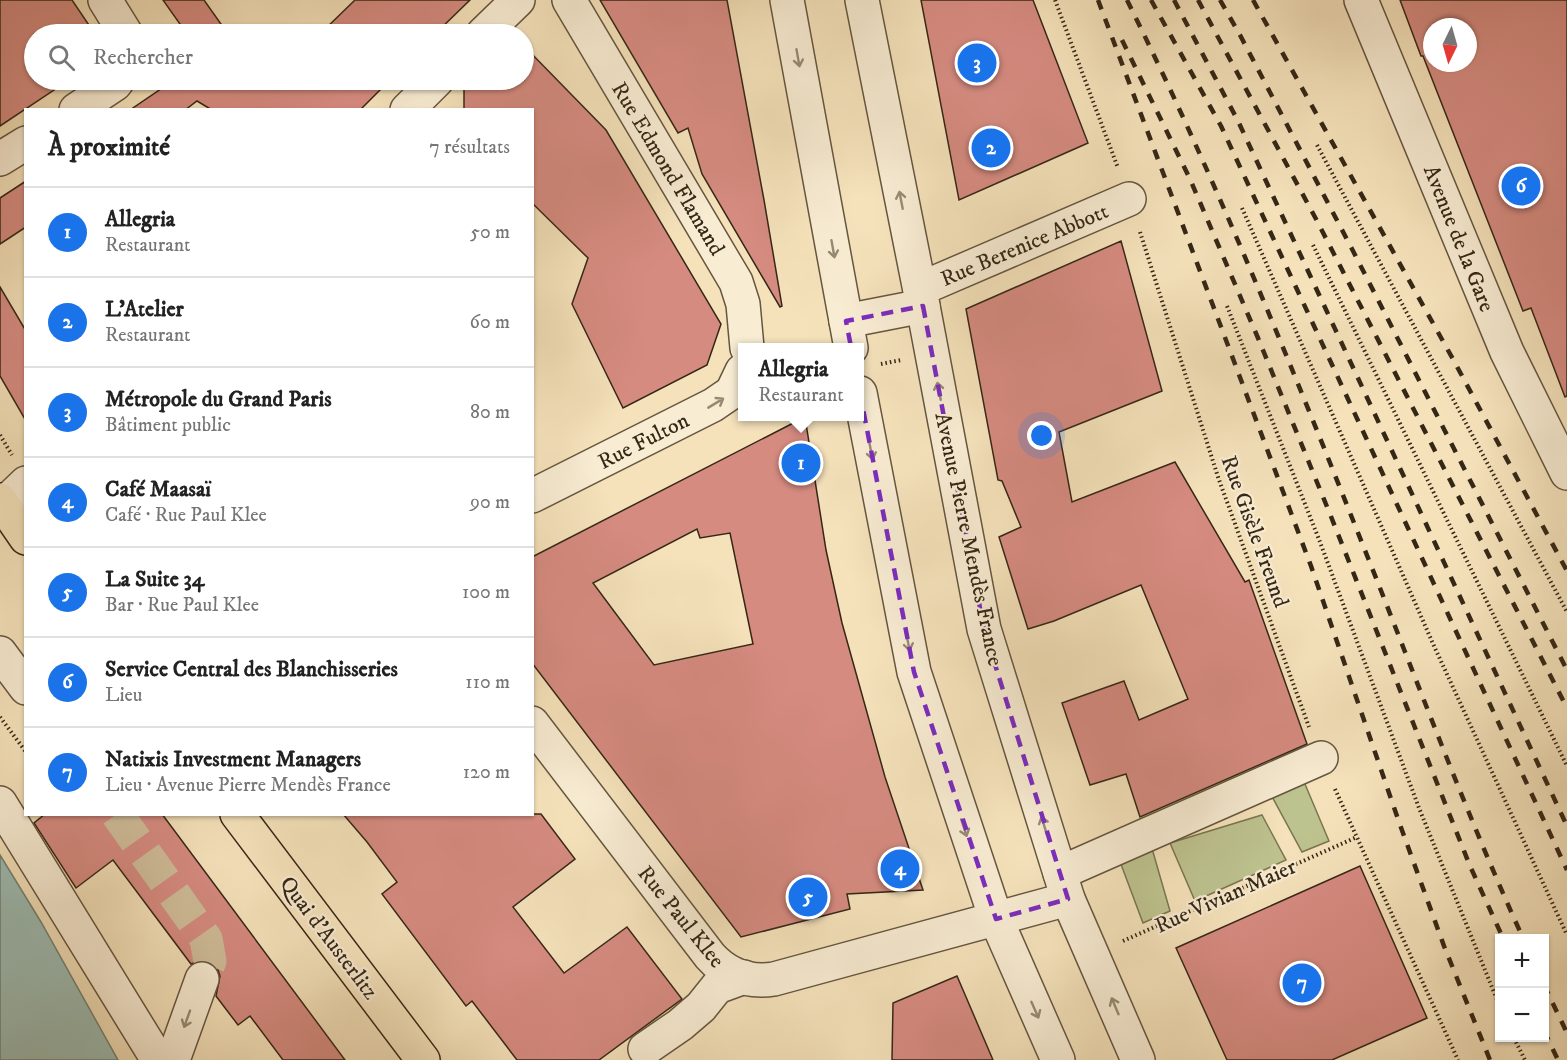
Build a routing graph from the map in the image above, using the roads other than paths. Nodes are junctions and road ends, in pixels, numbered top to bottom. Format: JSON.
{"nodes":[{"id":1,"x":105,"y":0,"type":"edge"},
{"id":2,"x":518,"y":0,"type":"edge"},
{"id":3,"x":569,"y":0,"type":"edge"},
{"id":4,"x":787,"y":0,"type":"edge"},
{"id":5,"x":862,"y":0,"type":"edge"},
{"id":6,"x":1361,"y":0,"type":"edge"},
{"id":7,"x":120,"y":24,"type":"edge"},
{"id":8,"x":493,"y":24,"type":"edge"},
{"id":9,"x":106,"y":90,"type":"edge"},
{"id":10,"x":427,"y":90,"type":"edge"},
{"id":11,"x":79,"y":108,"type":"edge"},
{"id":12,"x":409,"y":108,"type":"edge"},
{"id":13,"x":24,"y":144,"type":"edge"},
{"id":14,"x":0,"y":159,"type":"edge"},
{"id":15,"x":1129,"y":199,"type":"road end"},
{"id":16,"x":921,"y":298,"type":"junction"},
{"id":17,"x":745,"y":343,"type":"edge"},
{"id":18,"x":858,"y":343,"type":"edge"},
{"id":19,"x":859,"y":343,"type":"edge"},
{"id":20,"x":738,"y":374,"type":"edge"},
{"id":21,"x":864,"y":414,"type":"edge"},
{"id":22,"x":1567,"y":473,"type":"edge"},
{"id":23,"x":534,"y":495,"type":"edge"},
{"id":24,"x":9,"y":496,"type":"edge"},
{"id":25,"x":24,"y":533,"type":"edge"},
{"id":26,"x":0,"y":653,"type":"edge"},
{"id":27,"x":24,"y":685,"type":"edge"},
{"id":28,"x":534,"y":726,"type":"edge"},
{"id":29,"x":1321,"y":758,"type":"road end"},
{"id":30,"x":0,"y":803,"type":"edge"},
{"id":31,"x":239,"y":816,"type":"edge"},
{"id":32,"x":1064,"y":886,"type":"junction"},
{"id":33,"x":996,"y":920,"type":"junction"},
{"id":34,"x":744,"y":977,"type":"junction"},
{"id":35,"x":202,"y":979,"type":"tunnel mouth"},
{"id":36,"x":645,"y":1049,"type":"dead end"},
{"id":37,"x":158,"y":1060,"type":"edge"},
{"id":38,"x":173,"y":1060,"type":"edge"},
{"id":39,"x":423,"y":1060,"type":"edge"},
{"id":40,"x":1058,"y":1060,"type":"edge"},
{"id":41,"x":1138,"y":1060,"type":"edge"}],
"edges":[{"from":1,"to":7,"type":"street"},
{"from":2,"to":8,"type":"street"},
{"from":3,"to":17,"type":"street","name":"Rue Edmond Flamand"},
{"from":4,"to":18,"type":"street","one_way":true},
{"from":16,"to":5,"type":"street","name":"Avenue Pierre Mendès France","one_way":true},
{"from":6,"to":22,"type":"street","name":"Avenue de la Gare"},
{"from":9,"to":11,"type":"street"},
{"from":10,"to":12,"type":"street"},
{"from":13,"to":14,"type":"street"},
{"from":15,"to":16,"type":"street","name":"Rue Berenice Abbott"},
{"from":16,"to":19,"type":"street","name":"Rue Berenice Abbott"},
{"from":32,"to":16,"type":"street","name":"Avenue Pierre Mendès France","one_way":true},
{"from":23,"to":20,"type":"street","name":"Rue Fulton","one_way":true},
{"from":21,"to":33,"type":"street","one_way":true},
{"from":24,"to":25,"type":"main road"},
{"from":26,"to":27,"type":"street"},
{"from":28,"to":34,"type":"street","name":"Rue Paul Klee"},
{"from":29,"to":32,"type":"street"},
{"from":30,"to":37,"type":"street"},
{"from":31,"to":39,"type":"main road","name":"Quai d'Austerlitz"},
{"from":32,"to":33,"type":"street","name":"Rue Paul Klee"},
{"from":41,"to":32,"type":"street","name":"Avenue Pierre Mendès France","one_way":true},
{"from":33,"to":34,"type":"street","name":"Rue Paul Klee"},
{"from":33,"to":40,"type":"street","one_way":true},
{"from":34,"to":36,"type":"street"},
{"from":35,"to":38,"type":"street","one_way":true}]}
